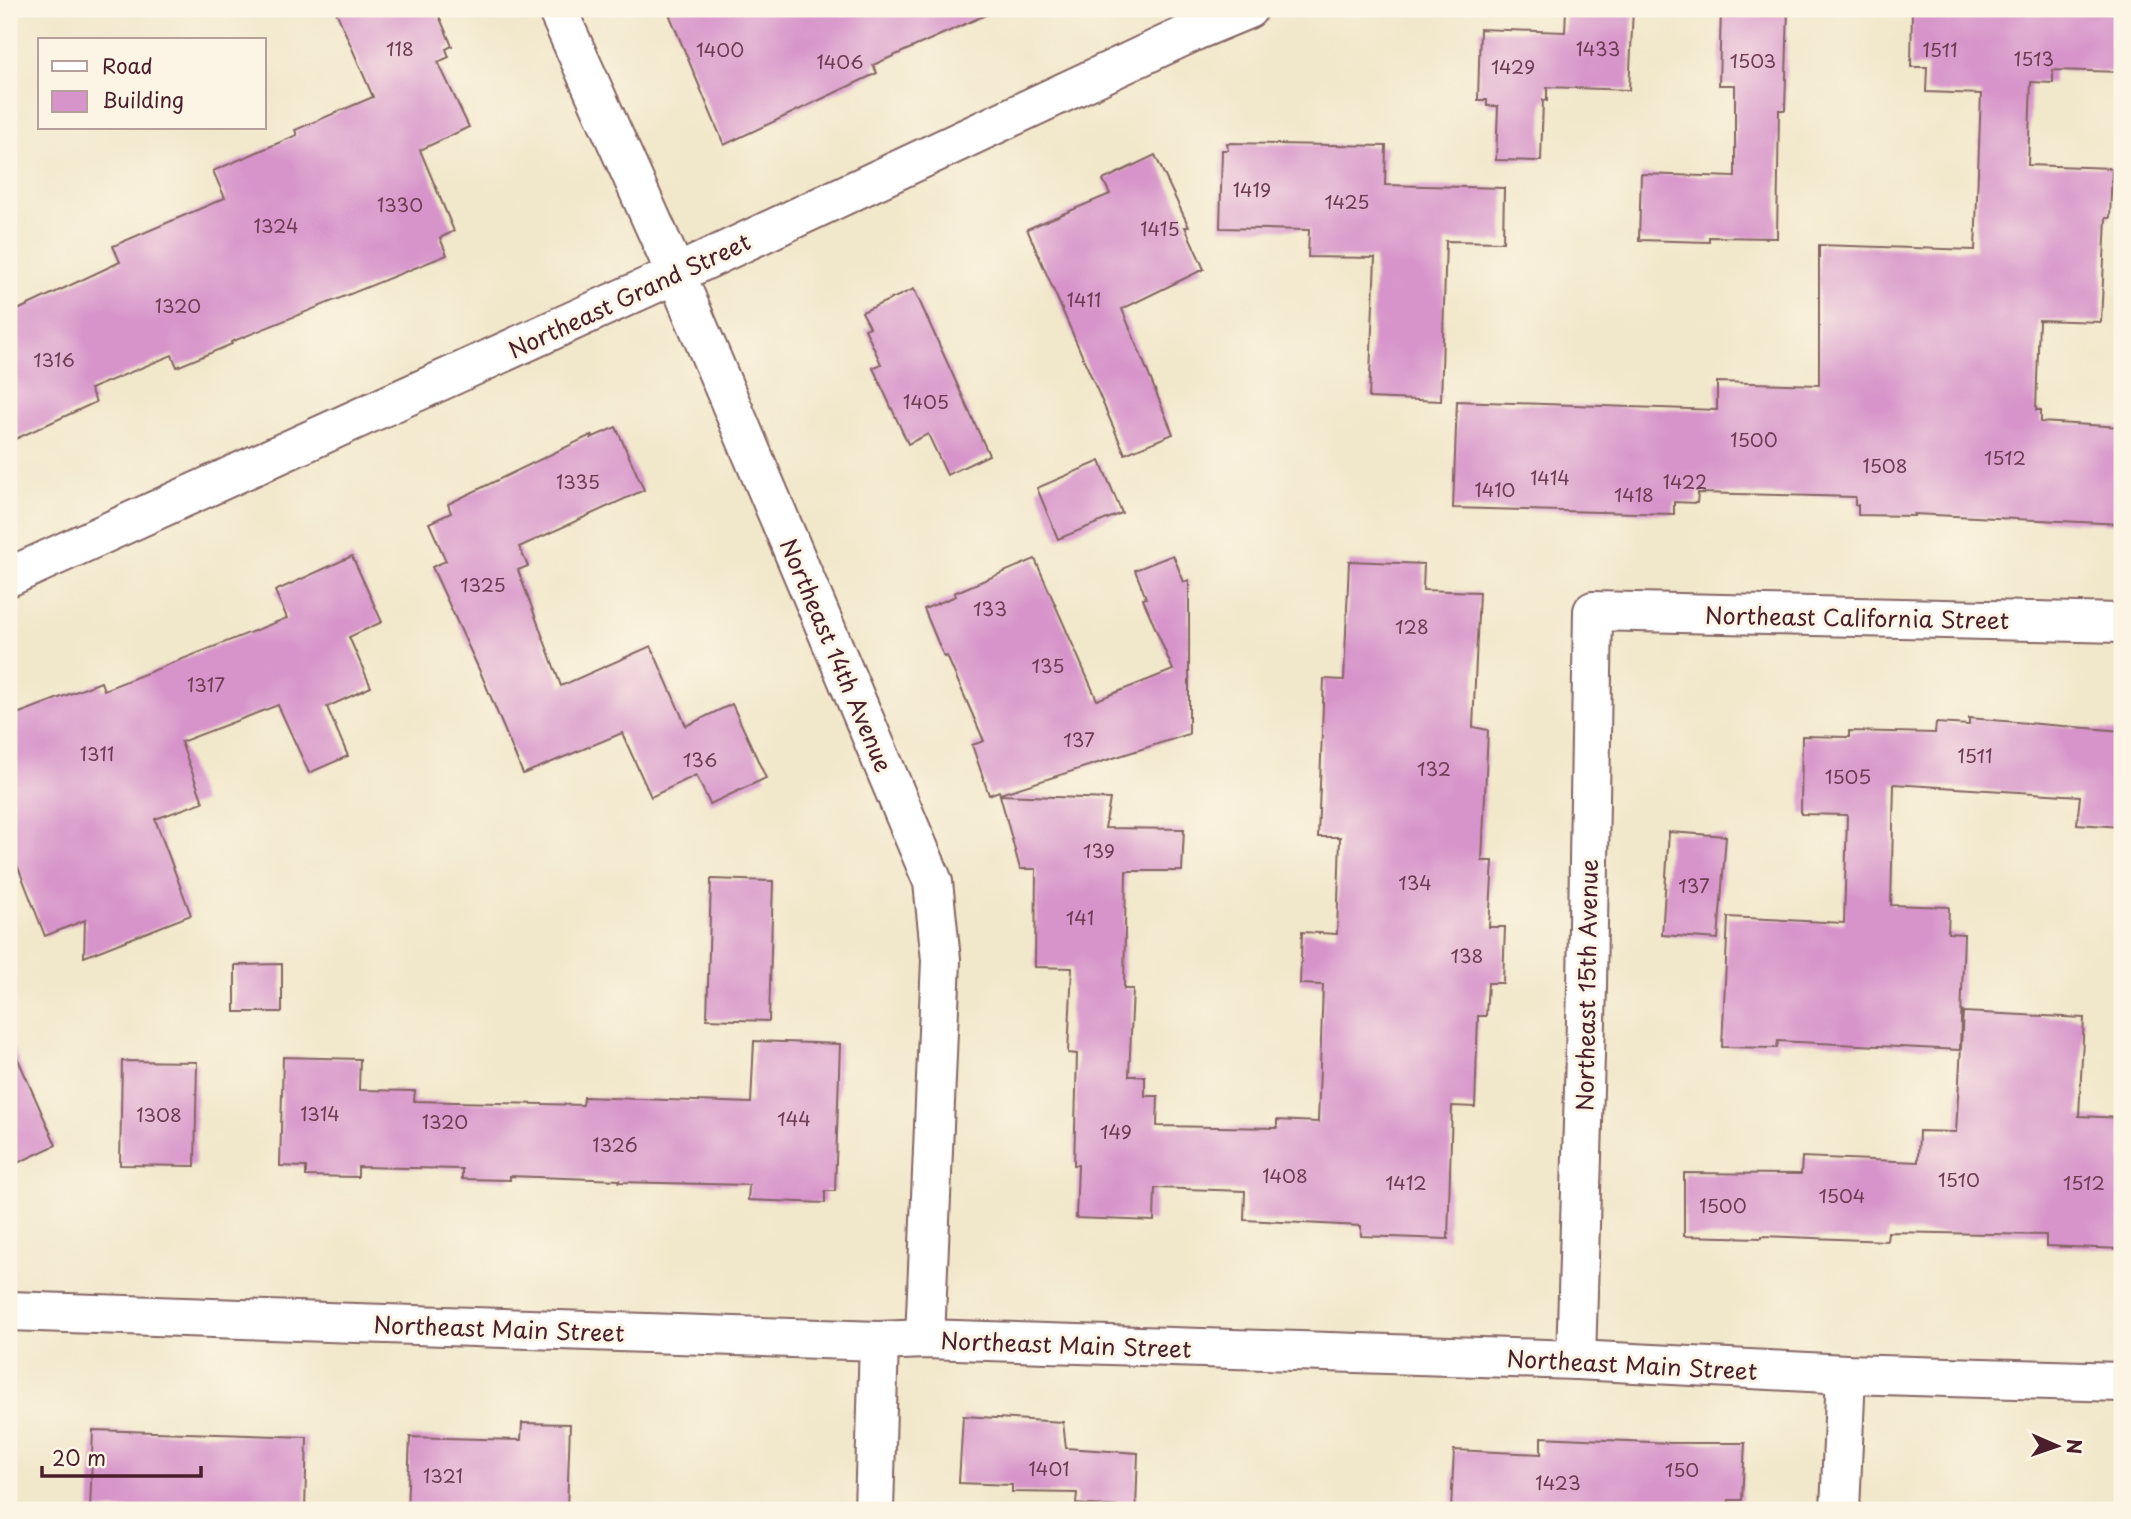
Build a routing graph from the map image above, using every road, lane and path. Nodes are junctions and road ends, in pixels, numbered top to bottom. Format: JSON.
{"nodes":[{"id":1,"x":557,"y":9,"type":"edge"},
{"id":2,"x":1248,"y":9,"type":"edge"},
{"id":3,"x":676,"y":274,"type":"junction"},
{"id":4,"x":9,"y":577,"type":"edge"},
{"id":5,"x":1592,"y":611,"type":"joint"},
{"id":6,"x":2122,"y":623,"type":"edge"},
{"id":7,"x":9,"y":1311,"type":"edge"},
{"id":8,"x":926,"y":1339,"type":"junction"},
{"id":9,"x":879,"y":1340,"type":"junction"},
{"id":10,"x":1576,"y":1360,"type":"junction"},
{"id":11,"x":1846,"y":1374,"type":"junction"},
{"id":12,"x":2122,"y":1382,"type":"edge"},
{"id":13,"x":874,"y":1510,"type":"edge"},
{"id":14,"x":1840,"y":1510,"type":"edge"}],
"edges":[{"from":1,"to":3,"type":"street","name":"Northeast 14th Avenue"},
{"from":2,"to":3,"type":"street","name":"Northeast Grand Street"},
{"from":3,"to":4,"type":"street","name":"Northeast Grand Street"},
{"from":3,"to":8,"type":"street","name":"Northeast 14th Avenue"},
{"from":5,"to":6,"type":"street","name":"Northeast California Street"},
{"from":5,"to":10,"type":"street","name":"Northeast 15th Avenue"},
{"from":7,"to":9,"type":"street","name":"Northeast Main Street"},
{"from":8,"to":9,"type":"street","name":"Northeast Main Street"},
{"from":8,"to":10,"type":"street","name":"Northeast Main Street"},
{"from":9,"to":13,"type":"street"},
{"from":10,"to":11,"type":"street","name":"Northeast Main Street"},
{"from":11,"to":12,"type":"street","name":"Northeast Main Street"},
{"from":11,"to":14,"type":"street"}]}
